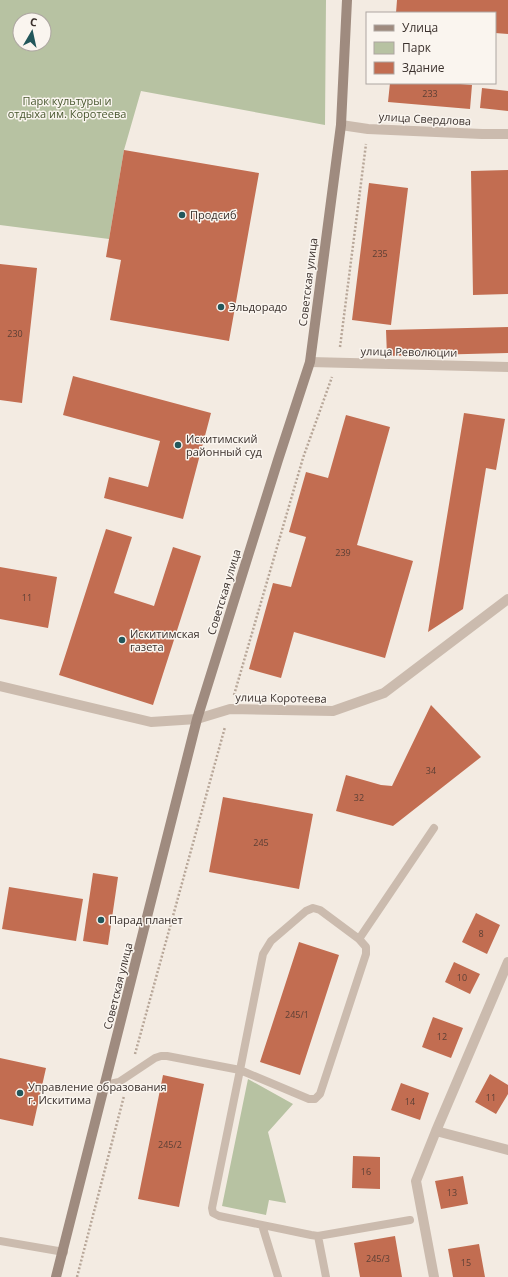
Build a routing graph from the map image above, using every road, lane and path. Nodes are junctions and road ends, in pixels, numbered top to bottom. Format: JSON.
{"nodes":[{"id":1,"x":347,"y":0,"type":"edge"},
{"id":2,"x":341,"y":125,"type":"junction"},
{"id":3,"x":508,"y":134,"type":"edge"},
{"id":4,"x":310,"y":362,"type":"junction"},
{"id":5,"x":508,"y":367,"type":"edge"},
{"id":6,"x":508,"y":599,"type":"edge"},
{"id":7,"x":0,"y":686,"type":"edge"},
{"id":8,"x":197,"y":719,"type":"junction"},
{"id":9,"x":434,"y":828,"type":"dead end"},
{"id":10,"x":359,"y":940,"type":"junction"},
{"id":11,"x":508,"y":962,"type":"edge"},
{"id":12,"x":240,"y":1070,"type":"junction"},
{"id":13,"x":105,"y":1085,"type":"junction"},
{"id":14,"x":436,"y":1131,"type":"junction"},
{"id":15,"x":508,"y":1150,"type":"edge"},
{"id":16,"x":410,"y":1220,"type":"dead end"},
{"id":17,"x":262,"y":1225,"type":"junction"},
{"id":18,"x":318,"y":1236,"type":"junction"},
{"id":19,"x":0,"y":1241,"type":"edge"},
{"id":20,"x":64,"y":1252,"type":"junction"},
{"id":21,"x":56,"y":1277,"type":"edge"},
{"id":22,"x":278,"y":1277,"type":"edge"},
{"id":23,"x":326,"y":1277,"type":"edge"},
{"id":24,"x":434,"y":1277,"type":"edge"}],
"edges":[{"from":1,"to":2,"type":"main road","name":"Советская улица"},
{"from":2,"to":3,"type":"street","name":"улица Свердлова"},
{"from":2,"to":4,"type":"main road","name":"Советская улица"},
{"from":4,"to":5,"type":"street","name":"улица Революции"},
{"from":4,"to":8,"type":"main road","name":"Советская улица"},
{"from":6,"to":8,"type":"street","name":"улица Коротеева"},
{"from":7,"to":8,"type":"street","name":"улица Коротеева"},
{"from":8,"to":13,"type":"main road","name":"Советская улица"},
{"from":9,"to":10,"type":"lane"},
{"from":10,"to":12,"type":"lane"},
{"from":10,"to":12,"type":"lane"},
{"from":11,"to":14,"type":"street"},
{"from":12,"to":13,"type":"lane"},
{"from":12,"to":17,"type":"lane"},
{"from":13,"to":20,"type":"main road","name":"Советская улица"},
{"from":14,"to":15,"type":"street"},
{"from":14,"to":24,"type":"street"},
{"from":16,"to":18,"type":"lane"},
{"from":17,"to":18,"type":"lane"},
{"from":17,"to":22,"type":"lane"},
{"from":18,"to":23,"type":"lane"},
{"from":19,"to":20,"type":"lane"},
{"from":20,"to":21,"type":"main road","name":"Советская улица"}]}
